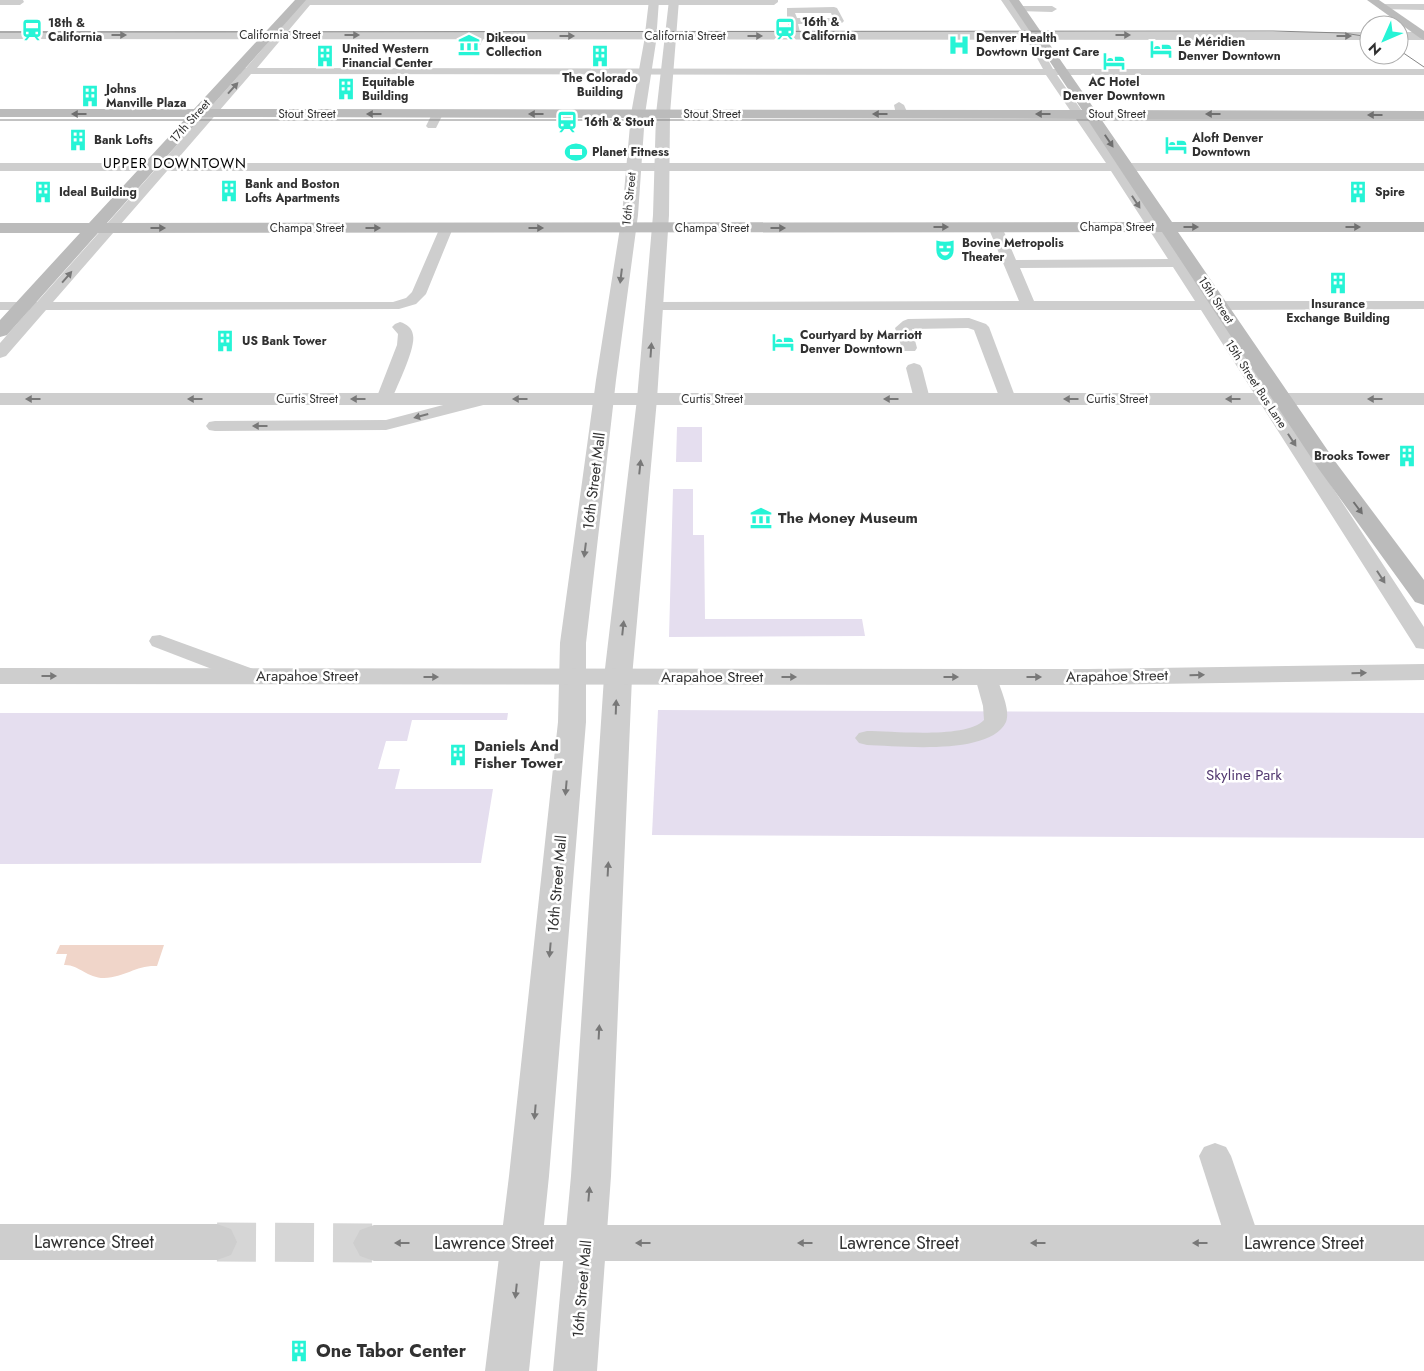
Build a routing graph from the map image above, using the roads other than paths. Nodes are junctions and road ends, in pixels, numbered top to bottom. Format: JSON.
{"nodes":[{"id":1,"x":774,"y":0,"type":"edge"},
{"id":2,"x":814,"y":0,"type":"edge"},
{"id":3,"x":1005,"y":0,"type":"edge"},
{"id":4,"x":304,"y":1,"type":"edge"},
{"id":5,"x":654,"y":1,"type":"edge"},
{"id":6,"x":674,"y":1,"type":"edge"},
{"id":7,"x":0,"y":2,"type":"edge"},
{"id":8,"x":20,"y":2,"type":"dead end"},
{"id":9,"x":1377,"y":3,"type":"edge"},
{"id":10,"x":1017,"y":4,"type":"edge"},
{"id":11,"x":1424,"y":7,"type":"edge"},
{"id":12,"x":1052,"y":9,"type":"dead end"},
{"id":13,"x":816,"y":10,"type":"junction"},
{"id":14,"x":792,"y":21,"type":"junction"},
{"id":15,"x":0,"y":36,"type":"edge"},
{"id":16,"x":274,"y":36,"type":"junction"},
{"id":17,"x":650,"y":36,"type":"junction"},
{"id":18,"x":671,"y":36,"type":"junction"},
{"id":19,"x":796,"y":36,"type":"junction"},
{"id":20,"x":1034,"y":36,"type":"junction"},
{"id":21,"x":1359,"y":36,"type":"edge"},
{"id":22,"x":1409,"y":36,"type":"edge"},
{"id":23,"x":1424,"y":36,"type":"edge"},
{"id":24,"x":242,"y":71,"type":"junction"},
{"id":25,"x":667,"y":71,"type":"junction"},
{"id":26,"x":644,"y":72,"type":"junction"},
{"id":27,"x":1056,"y":72,"type":"junction"},
{"id":28,"x":1424,"y":72,"type":"edge"},
{"id":29,"x":0,"y":114,"type":"edge"},
{"id":30,"x":638,"y":114,"type":"junction"},
{"id":31,"x":663,"y":114,"type":"junction"},
{"id":32,"x":1086,"y":114,"type":"junction"},
{"id":33,"x":1424,"y":115,"type":"edge"},
{"id":34,"x":202,"y":117,"type":"junction"},
{"id":35,"x":633,"y":166,"type":"junction"},
{"id":36,"x":0,"y":167,"type":"edge"},
{"id":37,"x":155,"y":167,"type":"junction"},
{"id":38,"x":662,"y":167,"type":"junction"},
{"id":39,"x":1120,"y":167,"type":"junction"},
{"id":40,"x":1424,"y":167,"type":"edge"},
{"id":41,"x":995,"y":227,"type":"junction"},
{"id":42,"x":1160,"y":227,"type":"junction"},
{"id":43,"x":1424,"y":227,"type":"edge"},
{"id":44,"x":0,"y":228,"type":"edge"},
{"id":45,"x":101,"y":228,"type":"junction"},
{"id":46,"x":446,"y":228,"type":"junction"},
{"id":47,"x":627,"y":228,"type":"junction"},
{"id":48,"x":660,"y":228,"type":"junction"},
{"id":49,"x":1185,"y":263,"type":"junction"},
{"id":50,"x":1011,"y":264,"type":"junction"},
{"id":51,"x":1028,"y":305,"type":"junction"},
{"id":52,"x":1212,"y":305,"type":"junction"},
{"id":53,"x":1424,"y":305,"type":"edge"},
{"id":54,"x":0,"y":306,"type":"edge"},
{"id":55,"x":22,"y":306,"type":"junction"},
{"id":56,"x":654,"y":306,"type":"junction"},
{"id":57,"x":41,"y":307,"type":"junction"},
{"id":58,"x":400,"y":326,"type":"dead end"},
{"id":59,"x":0,"y":331,"type":"edge"},
{"id":60,"x":909,"y":348,"type":"dead end"},
{"id":61,"x":0,"y":353,"type":"edge"},
{"id":62,"x":914,"y":368,"type":"dead end"},
{"id":63,"x":605,"y":398,"type":"junction"},
{"id":64,"x":0,"y":399,"type":"edge"},
{"id":65,"x":384,"y":399,"type":"junction"},
{"id":66,"x":485,"y":399,"type":"junction"},
{"id":67,"x":647,"y":399,"type":"junction"},
{"id":68,"x":922,"y":399,"type":"junction"},
{"id":69,"x":1008,"y":399,"type":"junction"},
{"id":70,"x":1273,"y":399,"type":"junction"},
{"id":71,"x":1424,"y":399,"type":"edge"},
{"id":72,"x":215,"y":426,"type":"dead end"},
{"id":73,"x":1424,"y":597,"type":"edge"},
{"id":74,"x":160,"y":641,"type":"dead end"},
{"id":75,"x":1424,"y":643,"type":"edge"},
{"id":76,"x":1424,"y":672,"type":"edge"},
{"id":77,"x":0,"y":676,"type":"edge"},
{"id":78,"x":251,"y":676,"type":"junction"},
{"id":79,"x":572,"y":676,"type":"junction"},
{"id":80,"x":618,"y":677,"type":"junction"},
{"id":81,"x":986,"y":677,"type":"junction"},
{"id":82,"x":867,"y":738,"type":"dead end"},
{"id":83,"x":1215,"y":1156,"type":"dead end"},
{"id":84,"x":0,"y":1242,"type":"edge"},
{"id":85,"x":218,"y":1242,"type":"tunnel mouth"},
{"id":86,"x":586,"y":1242,"type":"junction"},
{"id":87,"x":374,"y":1243,"type":"tunnel mouth"},
{"id":88,"x":521,"y":1243,"type":"junction"},
{"id":89,"x":1244,"y":1243,"type":"junction"},
{"id":90,"x":1424,"y":1243,"type":"edge"},
{"id":91,"x":507,"y":1371,"type":"edge"},
{"id":92,"x":575,"y":1371,"type":"edge"}],
"edges":[{"from":1,"to":6,"type":"lane"},
{"from":2,"to":13,"type":"lane"},
{"from":3,"to":20,"type":"lane"},
{"from":4,"to":5,"type":"lane"},
{"from":4,"to":16,"type":"main road","name":"17th Street"},
{"from":5,"to":6,"type":"lane"},
{"from":5,"to":17,"type":"street","name":"16th Street"},
{"from":6,"to":18,"type":"street","name":"16th Street"},
{"from":7,"to":8,"type":"lane"},
{"from":9,"to":11,"type":"lane"},
{"from":9,"to":23,"type":"main road"},
{"from":10,"to":12,"type":"lane"},
{"from":10,"to":20,"type":"main road"},
{"from":13,"to":14,"type":"lane"},
{"from":13,"to":14,"type":"lane"},
{"from":14,"to":19,"type":"lane"},
{"from":15,"to":16,"type":"street","name":"California Street","one_way":true},
{"from":16,"to":17,"type":"street","name":"California Street","one_way":true},
{"from":16,"to":24,"type":"main road","name":"17th Street"},
{"from":17,"to":18,"type":"street","name":"California Street"},
{"from":17,"to":26,"type":"street","name":"16th Street"},
{"from":18,"to":19,"type":"street","name":"California Street","one_way":true},
{"from":18,"to":25,"type":"street","name":"16th Street"},
{"from":19,"to":20,"type":"street","name":"California Street"},
{"from":20,"to":21,"type":"street","name":"California Street","one_way":true},
{"from":20,"to":27,"type":"lane"},
{"from":22,"to":23,"type":"street"},
{"from":24,"to":26,"type":"lane"},
{"from":34,"to":24,"type":"main road","name":"17th Street","one_way":true},
{"from":25,"to":26,"type":"lane"},
{"from":25,"to":27,"type":"lane"},
{"from":25,"to":31,"type":"street","name":"16th Street"},
{"from":26,"to":30,"type":"street","name":"16th Street"},
{"from":27,"to":28,"type":"lane"},
{"from":27,"to":32,"type":"lane"},
{"from":34,"to":29,"type":"main road","name":"Stout Street","one_way":true},
{"from":30,"to":31,"type":"main road","name":"Stout Street"},
{"from":30,"to":34,"type":"main road","name":"Stout Street","one_way":true},
{"from":30,"to":35,"type":"street","name":"16th Street"},
{"from":32,"to":31,"type":"main road","name":"Stout Street","one_way":true},
{"from":31,"to":38,"type":"street","name":"16th Street"},
{"from":33,"to":32,"type":"main road","name":"Stout Street","one_way":true},
{"from":32,"to":39,"type":"lane","one_way":true},
{"from":34,"to":37,"type":"main road","name":"17th Street"},
{"from":35,"to":37,"type":"lane"},
{"from":35,"to":38,"type":"lane"},
{"from":35,"to":47,"type":"street","name":"16th Street"},
{"from":36,"to":37,"type":"lane"},
{"from":37,"to":45,"type":"main road","name":"17th Street"},
{"from":38,"to":39,"type":"lane"},
{"from":38,"to":48,"type":"street","name":"16th Street"},
{"from":39,"to":40,"type":"lane"},
{"from":39,"to":42,"type":"main road","name":"15th Street","one_way":true},
{"from":41,"to":42,"type":"main road","name":"Champa Street"},
{"from":48,"to":41,"type":"main road","name":"Champa Street","one_way":true},
{"from":41,"to":50,"type":"lane"},
{"from":42,"to":43,"type":"main road","name":"Champa Street","one_way":true},
{"from":42,"to":49,"type":"main road","name":"15th Street"},
{"from":44,"to":45,"type":"main road","name":"Champa Street"},
{"from":45,"to":46,"type":"main road","name":"Champa Street","one_way":true},
{"from":45,"to":55,"type":"main road","name":"17th Street"},
{"from":57,"to":45,"type":"lane","name":"17th Street","one_way":true},
{"from":46,"to":47,"type":"main road","name":"Champa Street","one_way":true},
{"from":46,"to":57,"type":"lane"},
{"from":47,"to":48,"type":"main road","name":"Champa Street"},
{"from":47,"to":63,"type":"street","name":"16th Street","one_way":true},
{"from":48,"to":56,"type":"street","name":"16th Street"},
{"from":49,"to":50,"type":"lane"},
{"from":49,"to":52,"type":"main road","name":"15th Street"},
{"from":50,"to":51,"type":"lane"},
{"from":51,"to":52,"type":"lane"},
{"from":51,"to":56,"type":"lane"},
{"from":52,"to":53,"type":"lane"},
{"from":52,"to":70,"type":"main road","name":"15th Street"},
{"from":54,"to":55,"type":"lane"},
{"from":55,"to":57,"type":"lane"},
{"from":55,"to":59,"type":"main road","name":"17th Street"},
{"from":67,"to":56,"type":"street","name":"16th Street","one_way":true},
{"from":57,"to":61,"type":"lane","name":"17th Street"},
{"from":58,"to":65,"type":"lane"},
{"from":60,"to":69,"type":"lane"},
{"from":62,"to":68,"type":"lane"},
{"from":63,"to":66,"type":"street","name":"Curtis Street","one_way":true},
{"from":63,"to":67,"type":"street","name":"Curtis Street"},
{"from":63,"to":79,"type":"street","name":"16th Street Mall","one_way":true},
{"from":65,"to":64,"type":"street","name":"Curtis Street","one_way":true},
{"from":65,"to":66,"type":"street","name":"Curtis Street"},
{"from":66,"to":72,"type":"lane","one_way":true},
{"from":68,"to":67,"type":"street","name":"Curtis Street","one_way":true},
{"from":80,"to":67,"type":"street","name":"16th Street Mall","one_way":true},
{"from":68,"to":69,"type":"street","name":"Curtis Street"},
{"from":70,"to":69,"type":"street","name":"Curtis Street","one_way":true},
{"from":71,"to":70,"type":"street","name":"Curtis Street","one_way":true},
{"from":70,"to":73,"type":"main road","name":"15th Street","one_way":true},
{"from":70,"to":75,"type":"lane","name":"15th Street Bus Lane","one_way":true},
{"from":74,"to":78,"type":"lane"},
{"from":81,"to":76,"type":"street","name":"Arapahoe Street","one_way":true},
{"from":77,"to":78,"type":"street","name":"Arapahoe Street","one_way":true},
{"from":78,"to":79,"type":"street","name":"Arapahoe Street","one_way":true},
{"from":79,"to":80,"type":"street","name":"Arapahoe Street"},
{"from":79,"to":88,"type":"street","name":"16th Street Mall","one_way":true},
{"from":80,"to":81,"type":"street","name":"Arapahoe Street","one_way":true},
{"from":86,"to":80,"type":"street","name":"16th Street Mall","one_way":true},
{"from":81,"to":82,"type":"lane"},
{"from":83,"to":89,"type":"lane"},
{"from":84,"to":85,"type":"street","name":"Lawrence Street"},
{"from":86,"to":88,"type":"street","name":"Lawrence Street"},
{"from":89,"to":86,"type":"street","name":"Lawrence Street","one_way":true},
{"from":86,"to":92,"type":"street","name":"16th Street Mall"},
{"from":88,"to":87,"type":"street","name":"Lawrence Street","one_way":true},
{"from":88,"to":91,"type":"street","name":"16th Street Mall","one_way":true},
{"from":89,"to":90,"type":"street","name":"Lawrence Street"}]}
